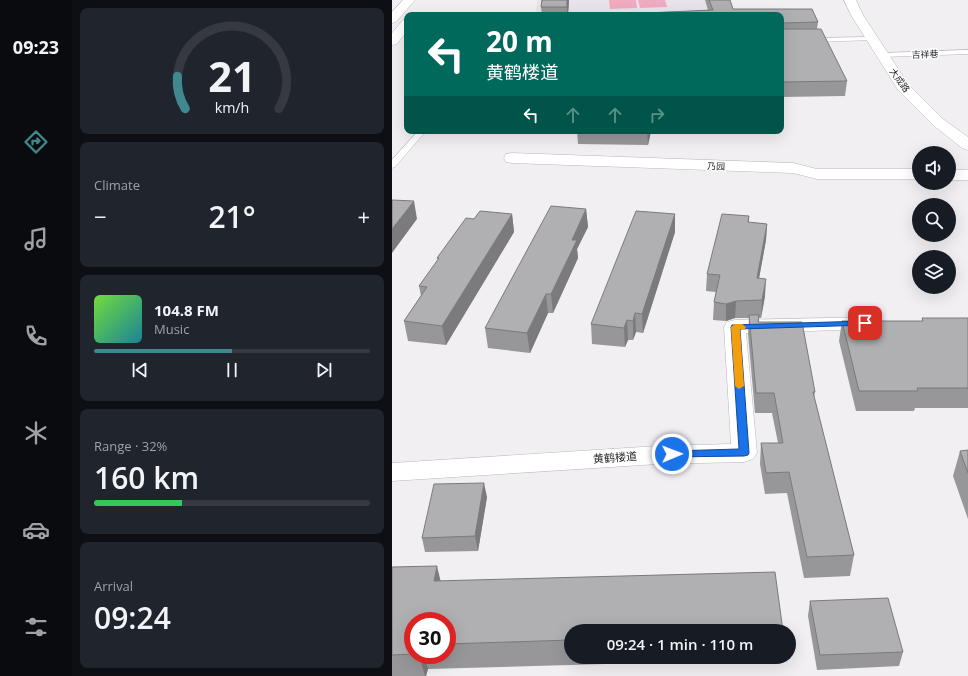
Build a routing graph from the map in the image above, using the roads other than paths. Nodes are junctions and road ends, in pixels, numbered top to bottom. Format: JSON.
{"nodes":[{"id":1,"x":409,"y":0,"type":"edge"},
{"id":2,"x":850,"y":0,"type":"edge"},
{"id":3,"x":392,"y":19,"type":"edge"},
{"id":4,"x":404,"y":27,"type":"edge"},
{"id":5,"x":872,"y":39,"type":"junction"},
{"id":6,"x":804,"y":40,"type":"edge"},
{"id":7,"x":392,"y":41,"type":"edge"},
{"id":8,"x":968,"y":52,"type":"edge"},
{"id":9,"x":882,"y":55,"type":"junction"},
{"id":10,"x":419,"y":134,"type":"edge"},
{"id":11,"x":968,"y":145,"type":"edge"},
{"id":12,"x":512,"y":158,"type":"dead end"},
{"id":13,"x":392,"y":165,"type":"edge"},
{"id":14,"x":912,"y":174,"type":"edge"},
{"id":15,"x":956,"y":175,"type":"edge"},
{"id":16,"x":968,"y":175,"type":"edge"},
{"id":17,"x":889,"y":323,"type":"edge"},
{"id":18,"x":392,"y":472,"type":"edge"}],
"edges":[{"from":1,"to":3,"type":"main road"},
{"from":2,"to":5,"type":"main road","name":"大成路"},
{"from":4,"to":7,"type":"main road"},
{"from":5,"to":6,"type":"lane"},
{"from":5,"to":9,"type":"main road","name":"大成路"},
{"from":8,"to":9,"type":"lane","name":"吉祥巷"},
{"from":9,"to":11,"type":"main road","name":"大成路"},
{"from":10,"to":13,"type":"lane"},
{"from":12,"to":14,"type":"main road","name":"乃园"},
{"from":15,"to":16,"type":"main road"},
{"from":17,"to":18,"type":"main road","name":"黄鹤楼道"}]}
